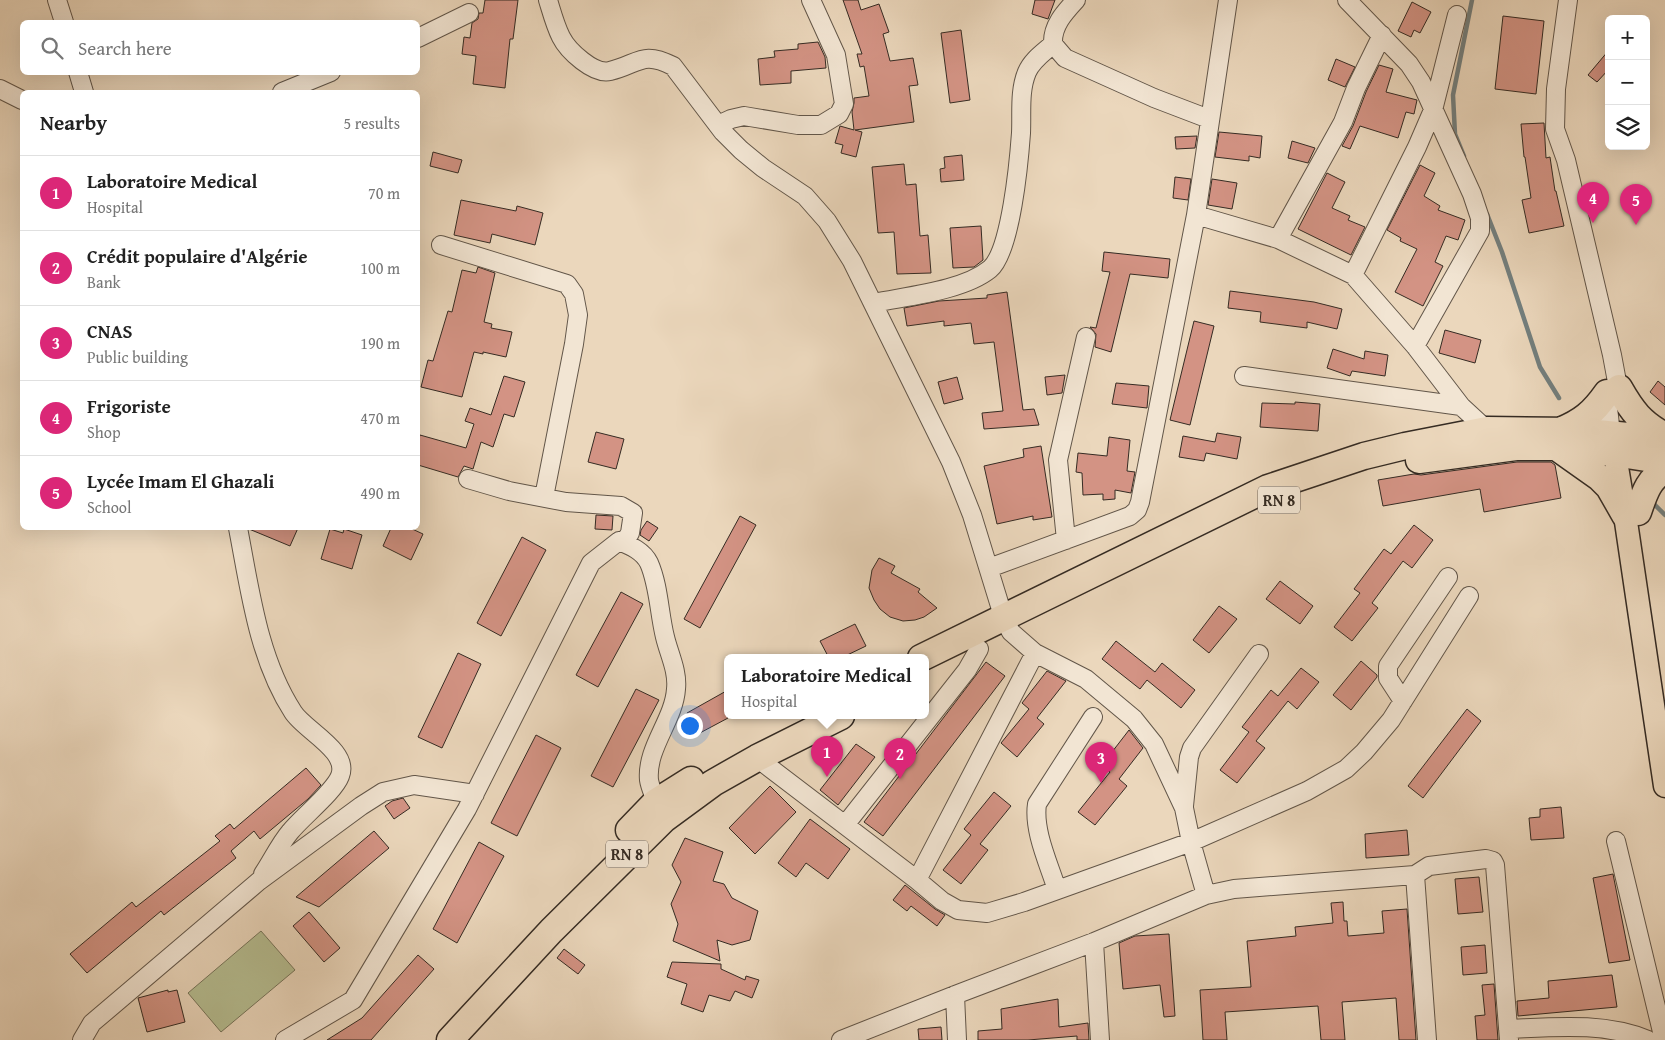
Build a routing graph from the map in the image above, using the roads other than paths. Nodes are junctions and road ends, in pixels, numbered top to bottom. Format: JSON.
{"nodes":[{"id":1,"x":57,"y":0,"type":"edge"},
{"id":2,"x":548,"y":0,"type":"edge"},
{"id":3,"x":811,"y":0,"type":"edge"},
{"id":4,"x":1076,"y":0,"type":"edge"},
{"id":5,"x":1228,"y":0,"type":"edge"},
{"id":6,"x":1347,"y":0,"type":"edge"},
{"id":7,"x":1568,"y":0,"type":"edge"},
{"id":8,"x":469,"y":13,"type":"dead end"},
{"id":9,"x":1457,"y":15,"type":"dead end"},
{"id":10,"x":63,"y":20,"type":"edge"},
{"id":11,"x":1382,"y":35,"type":"junction"},
{"id":12,"x":420,"y":37,"type":"edge"},
{"id":13,"x":1053,"y":44,"type":"junction"},
{"id":14,"x":79,"y":75,"type":"edge"},
{"id":15,"x":324,"y":75,"type":"edge"},
{"id":16,"x":0,"y":89,"type":"edge"},
{"id":17,"x":83,"y":90,"type":"edge"},
{"id":18,"x":287,"y":90,"type":"edge"},
{"id":19,"x":20,"y":99,"type":"edge"},
{"id":20,"x":1433,"y":110,"type":"junction"},
{"id":21,"x":1209,"y":119,"type":"junction"},
{"id":22,"x":718,"y":125,"type":"junction"},
{"id":23,"x":1196,"y":215,"type":"junction"},
{"id":24,"x":1278,"y":239,"type":"junction"},
{"id":25,"x":441,"y":245,"type":"dead end"},
{"id":26,"x":1353,"y":276,"type":"junction"},
{"id":27,"x":874,"y":303,"type":"junction"},
{"id":28,"x":1086,"y":337,"type":"dead end"},
{"id":29,"x":1415,"y":346,"type":"junction"},
{"id":30,"x":1244,"y":376,"type":"dead end"},
{"id":31,"x":1613,"y":391,"type":"junction"},
{"id":32,"x":1462,"y":406,"type":"junction"},
{"id":33,"x":1487,"y":430,"type":"junction"},
{"id":34,"x":1665,"y":436,"type":"edge"},
{"id":35,"x":1558,"y":439,"type":"junction"},
{"id":36,"x":1665,"y":442,"type":"edge"},
{"id":37,"x":1621,"y":445,"type":"junction"},
{"id":38,"x":1665,"y":461,"type":"edge"},
{"id":39,"x":1665,"y":470,"type":"edge"},
{"id":40,"x":468,"y":479,"type":"dead end"},
{"id":41,"x":544,"y":497,"type":"junction"},
{"id":42,"x":1631,"y":513,"type":"junction"},
{"id":43,"x":238,"y":530,"type":"edge"},
{"id":44,"x":1066,"y":540,"type":"junction"},
{"id":45,"x":619,"y":541,"type":"junction"},
{"id":46,"x":989,"y":568,"type":"junction"},
{"id":47,"x":1448,"y":577,"type":"dead end"},
{"id":48,"x":1469,"y":596,"type":"dead end"},
{"id":49,"x":1008,"y":625,"type":"junction"},
{"id":50,"x":979,"y":649,"type":"junction"},
{"id":51,"x":1035,"y":653,"type":"junction"},
{"id":52,"x":1260,"y":654,"type":"dead end"},
{"id":53,"x":929,"y":655,"type":"edge"},
{"id":54,"x":929,"y":674,"type":"edge"},
{"id":55,"x":1403,"y":701,"type":"junction"},
{"id":56,"x":1665,"y":704,"type":"edge"},
{"id":57,"x":1094,"y":717,"type":"dead end"},
{"id":58,"x":929,"y":718,"type":"edge"},
{"id":59,"x":799,"y":719,"type":"edge"},
{"id":60,"x":835,"y":719,"type":"edge"},
{"id":61,"x":928,"y":719,"type":"edge"},
{"id":62,"x":757,"y":758,"type":"junction"},
{"id":63,"x":1665,"y":786,"type":"edge"},
{"id":64,"x":475,"y":794,"type":"junction"},
{"id":65,"x":656,"y":802,"type":"junction"},
{"id":66,"x":1184,"y":808,"type":"junction"},
{"id":67,"x":845,"y":825,"type":"junction"},
{"id":68,"x":1616,"y":841,"type":"dead end"},
{"id":69,"x":1191,"y":842,"type":"junction"},
{"id":70,"x":1416,"y":875,"type":"junction"},
{"id":71,"x":917,"y":880,"type":"junction"},
{"id":72,"x":259,"y":881,"type":"junction"},
{"id":73,"x":1057,"y":890,"type":"junction"},
{"id":74,"x":1206,"y":894,"type":"junction"},
{"id":75,"x":1094,"y":942,"type":"junction"},
{"id":76,"x":954,"y":995,"type":"junction"},
{"id":77,"x":1587,"y":1033,"type":"edge"},
{"id":78,"x":1508,"y":1034,"type":"edge"},
{"id":79,"x":82,"y":1040,"type":"edge"},
{"id":80,"x":285,"y":1040,"type":"edge"},
{"id":81,"x":434,"y":1040,"type":"edge"},
{"id":82,"x":450,"y":1040,"type":"edge"},
{"id":83,"x":842,"y":1040,"type":"edge"},
{"id":84,"x":957,"y":1040,"type":"edge"},
{"id":85,"x":1100,"y":1040,"type":"edge"},
{"id":86,"x":1427,"y":1040,"type":"edge"},
{"id":87,"x":1648,"y":1040,"type":"edge"},
{"id":88,"x":1664,"y":1040,"type":"edge"}],
"edges":[{"from":1,"to":10,"type":"street"},
{"from":2,"to":22,"type":"street"},
{"from":3,"to":22,"type":"street"},
{"from":4,"to":13,"type":"street"},
{"from":5,"to":21,"type":"street"},
{"from":6,"to":11,"type":"street"},
{"from":7,"to":31,"type":"street"},
{"from":8,"to":12,"type":"street"},
{"from":9,"to":20,"type":"street"},
{"from":11,"to":20,"type":"street"},
{"from":11,"to":24,"type":"street"},
{"from":13,"to":21,"type":"street"},
{"from":13,"to":27,"type":"street"},
{"from":14,"to":17,"type":"street"},
{"from":15,"to":18,"type":"street"},
{"from":16,"to":19,"type":"street"},
{"from":20,"to":26,"type":"street"},
{"from":20,"to":29,"type":"street"},
{"from":21,"to":23,"type":"street"},
{"from":22,"to":27,"type":"street"},
{"from":23,"to":24,"type":"street"},
{"from":23,"to":44,"type":"street"},
{"from":24,"to":26,"type":"street"},
{"from":25,"to":41,"type":"street"},
{"from":26,"to":29,"type":"street"},
{"from":27,"to":46,"type":"street"},
{"from":28,"to":44,"type":"street"},
{"from":29,"to":32,"type":"street"},
{"from":30,"to":32,"type":"street"},
{"from":31,"to":34,"type":"highway"},
{"from":31,"to":35,"type":"highway"},
{"from":31,"to":37,"type":"street"},
{"from":32,"to":33,"type":"street"},
{"from":33,"to":35,"type":"highway","number":"RN 8"},
{"from":33,"to":49,"type":"highway","number":"RN 8"},
{"from":35,"to":37,"type":"highway","number":"RN 8"},
{"from":35,"to":42,"type":"highway"},
{"from":35,"to":49,"type":"highway","number":"RN 8"},
{"from":36,"to":37,"type":"highway","number":"RN 8"},
{"from":37,"to":38,"type":"highway","number":"RN 8"},
{"from":37,"to":42,"type":"main road"},
{"from":39,"to":42,"type":"highway"},
{"from":40,"to":41,"type":"street"},
{"from":41,"to":45,"type":"street"},
{"from":42,"to":56,"type":"main road"},
{"from":42,"to":63,"type":"main road"},
{"from":43,"to":72,"type":"street"},
{"from":44,"to":46,"type":"street"},
{"from":45,"to":64,"type":"street"},
{"from":45,"to":65,"type":"street"},
{"from":46,"to":49,"type":"street"},
{"from":47,"to":55,"type":"street"},
{"from":48,"to":55,"type":"street"},
{"from":49,"to":50,"type":"highway","number":"RN 8"},
{"from":49,"to":51,"type":"street"},
{"from":49,"to":53,"type":"highway","number":"RN 8"},
{"from":50,"to":54,"type":"highway","number":"RN 8"},
{"from":50,"to":58,"type":"street"},
{"from":51,"to":66,"type":"street"},
{"from":51,"to":71,"type":"street"},
{"from":52,"to":66,"type":"street"},
{"from":55,"to":69,"type":"street"},
{"from":57,"to":73,"type":"street"},
{"from":59,"to":65,"type":"highway","number":"RN 8"},
{"from":60,"to":62,"type":"highway","number":"RN 8"},
{"from":61,"to":67,"type":"street"},
{"from":62,"to":67,"type":"street"},
{"from":62,"to":82,"type":"highway","number":"RN 8"},
{"from":64,"to":72,"type":"street"},
{"from":64,"to":80,"type":"street"},
{"from":65,"to":81,"type":"highway","number":"RN 8"},
{"from":66,"to":69,"type":"street"},
{"from":67,"to":71,"type":"street"},
{"from":68,"to":88,"type":"street"},
{"from":69,"to":73,"type":"street"},
{"from":69,"to":74,"type":"street"},
{"from":70,"to":74,"type":"street"},
{"from":70,"to":78,"type":"street"},
{"from":70,"to":86,"type":"street"},
{"from":71,"to":73,"type":"street"},
{"from":72,"to":79,"type":"street"},
{"from":74,"to":75,"type":"street"},
{"from":75,"to":76,"type":"street"},
{"from":75,"to":85,"type":"street"},
{"from":76,"to":83,"type":"street"},
{"from":76,"to":84,"type":"street"},
{"from":77,"to":78,"type":"street"},
{"from":77,"to":87,"type":"street"}]}
